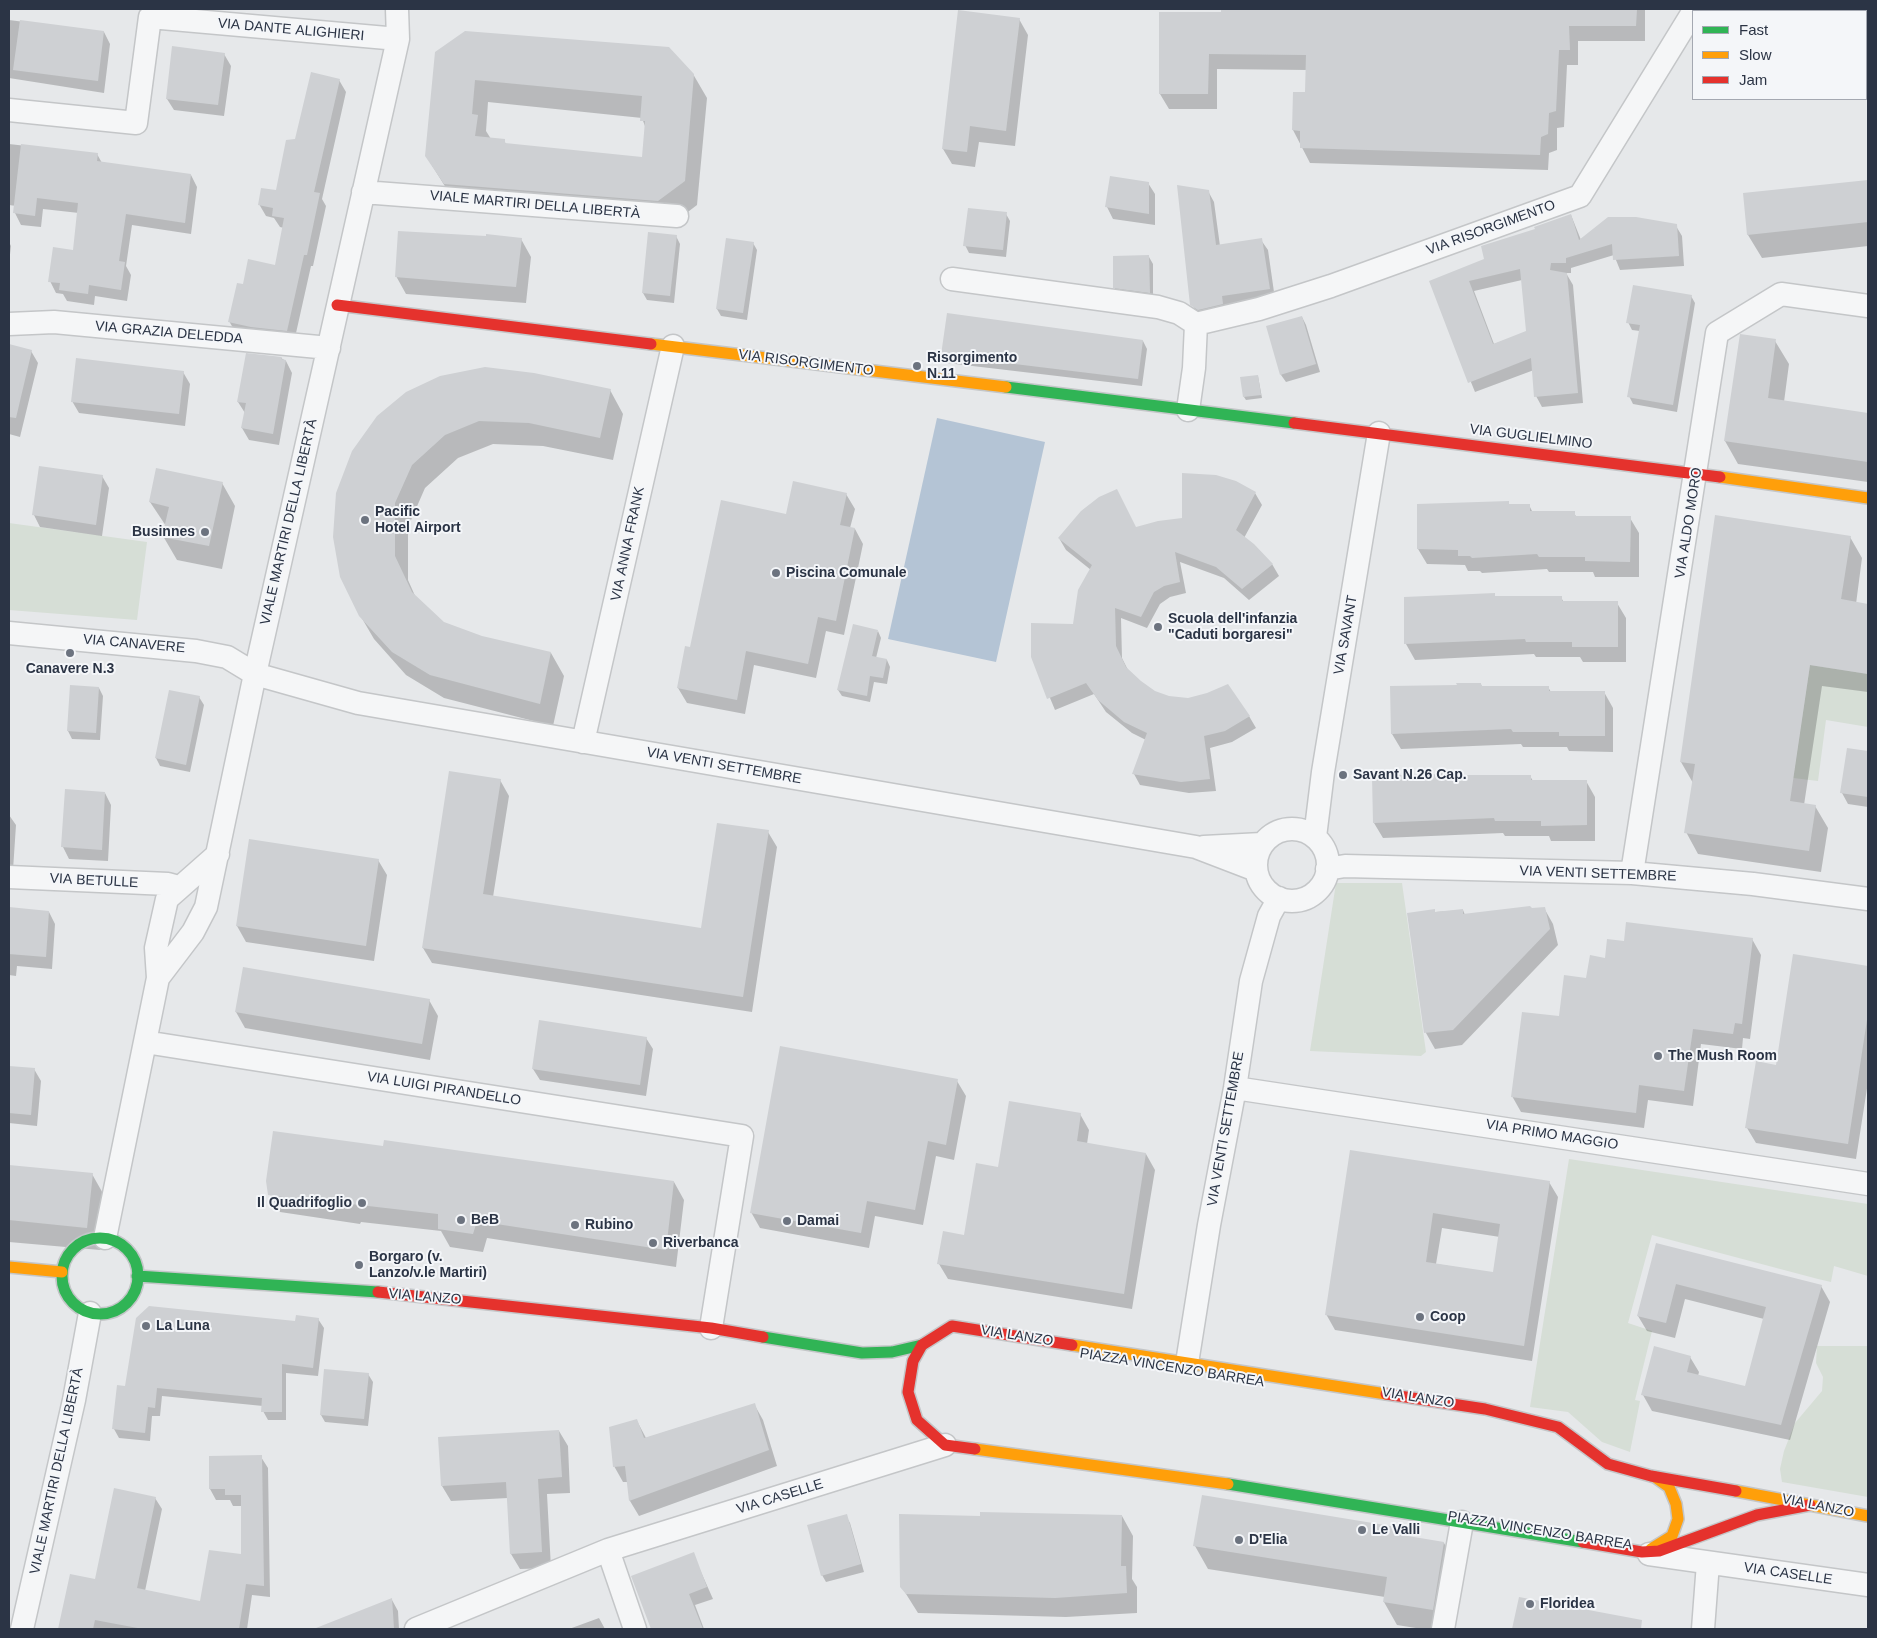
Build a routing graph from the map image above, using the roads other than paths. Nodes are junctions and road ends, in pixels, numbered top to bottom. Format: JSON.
{"nodes":[{"id":1,"x":397,"y":9,"type":"edge"},
{"id":2,"x":1692,"y":13,"type":"edge"},
{"id":3,"x":398,"y":39,"type":"junction"},
{"id":4,"x":9,"y":110,"type":"edge"},
{"id":5,"x":363,"y":192,"type":"junction"},
{"id":6,"x":677,"y":216,"type":"dead end"},
{"id":7,"x":952,"y":279,"type":"dead end"},
{"id":8,"x":338,"y":305,"type":"junction"},
{"id":9,"x":1868,"y":306,"type":"edge"},
{"id":10,"x":9,"y":324,"type":"edge"},
{"id":11,"x":1196,"y":324,"type":"junction"},
{"id":12,"x":673,"y":346,"type":"junction"},
{"id":13,"x":329,"y":348,"type":"junction"},
{"id":14,"x":1188,"y":410,"type":"junction"},
{"id":15,"x":1379,"y":433,"type":"junction"},
{"id":16,"x":1697,"y":476,"type":"junction"},
{"id":17,"x":1868,"y":498,"type":"edge"},
{"id":18,"x":9,"y":633,"type":"edge"},
{"id":19,"x":255,"y":674,"type":"junction"},
{"id":20,"x":583,"y":742,"type":"junction"},
{"id":21,"x":1314,"y":837,"type":"junction"},
{"id":22,"x":1262,"y":844,"type":"junction"},
{"id":23,"x":1196,"y":847,"type":"junction"},
{"id":24,"x":218,"y":854,"type":"junction"},
{"id":25,"x":1327,"y":869,"type":"junction"},
{"id":26,"x":1256,"y":870,"type":"junction"},
{"id":27,"x":1632,"y":873,"type":"junction"},
{"id":28,"x":9,"y":877,"type":"edge"},
{"id":29,"x":179,"y":887,"type":"junction"},
{"id":30,"x":1279,"y":898,"type":"junction"},
{"id":31,"x":1868,"y":899,"type":"edge"},
{"id":32,"x":158,"y":978,"type":"junction"},
{"id":33,"x":145,"y":1042,"type":"junction"},
{"id":34,"x":1235,"y":1088,"type":"junction"},
{"id":35,"x":1868,"y":1184,"type":"edge"},
{"id":36,"x":105,"y":1238,"type":"junction"},
{"id":37,"x":9,"y":1267,"type":"edge"},
{"id":38,"x":62,"y":1272,"type":"junction"},
{"id":39,"x":137,"y":1276,"type":"junction"},
{"id":40,"x":90,"y":1313,"type":"junction"},
{"id":41,"x":711,"y":1328,"type":"junction"},
{"id":42,"x":922,"y":1345,"type":"junction"},
{"id":43,"x":862,"y":1353,"type":"junction"},
{"id":44,"x":875,"y":1363,"type":"dead end"},
{"id":45,"x":1187,"y":1363,"type":"junction"},
{"id":46,"x":895,"y":1379,"type":"dead end"},
{"id":47,"x":908,"y":1392,"type":"junction"},
{"id":48,"x":948,"y":1441,"type":"junction"},
{"id":49,"x":1655,"y":1477,"type":"junction"},
{"id":50,"x":1810,"y":1505,"type":"junction"},
{"id":51,"x":1868,"y":1516,"type":"edge"},
{"id":52,"x":1462,"y":1522,"type":"junction"},
{"id":53,"x":608,"y":1550,"type":"junction"},
{"id":54,"x":1642,"y":1552,"type":"junction"},
{"id":55,"x":1708,"y":1563,"type":"junction"},
{"id":56,"x":1868,"y":1585,"type":"edge"},
{"id":57,"x":22,"y":1629,"type":"edge"},
{"id":58,"x":416,"y":1629,"type":"edge"},
{"id":59,"x":635,"y":1629,"type":"edge"},
{"id":60,"x":1443,"y":1629,"type":"edge"},
{"id":61,"x":1703,"y":1629,"type":"edge"}],
"edges":[{"from":1,"to":3,"type":"street","name":"VIALE MARTIRI DELLA LIBERTÀ"},
{"from":2,"to":11,"type":"street","name":"VIA RISORGIMENTO"},
{"from":3,"to":4,"type":"street","name":"VIA DANTE ALIGHIERI"},
{"from":3,"to":5,"type":"street","name":"VIALE MARTIRI DELLA LIBERTÀ"},
{"from":5,"to":6,"type":"street","name":"VIALE MARTIRI DELLA LIBERTÀ"},
{"from":5,"to":8,"type":"street","name":"VIALE MARTIRI DELLA LIBERTÀ"},
{"from":7,"to":11,"type":"street"},
{"from":8,"to":12,"type":"street","name":"VIA RISORGIMENTO"},
{"from":8,"to":13,"type":"street","name":"VIALE MARTIRI DELLA LIBERTÀ"},
{"from":9,"to":16,"type":"street","name":"VIA ALDO MORO"},
{"from":10,"to":13,"type":"street","name":"VIA GRAZIA DELEDDA"},
{"from":11,"to":14,"type":"street"},
{"from":12,"to":14,"type":"street","name":"VIA RISORGIMENTO"},
{"from":12,"to":20,"type":"street","name":"VIA ANNA FRANK"},
{"from":13,"to":19,"type":"street","name":"VIALE MARTIRI DELLA LIBERTÀ"},
{"from":14,"to":15,"type":"street","name":"VIA GUGLIELMINO"},
{"from":15,"to":16,"type":"street","name":"VIA GUGLIELMINO"},
{"from":15,"to":21,"type":"street","name":"VIA SAVANT"},
{"from":16,"to":17,"type":"street","name":"VIA GUGLIELMINO"},
{"from":16,"to":27,"type":"street","name":"VIA ALDO MORO"},
{"from":18,"to":19,"type":"street","name":"VIA CANAVERE"},
{"from":19,"to":20,"type":"street","name":"VIA VENTI SETTEMBRE"},
{"from":19,"to":24,"type":"street","name":"VIALE MARTIRI DELLA LIBERTÀ"},
{"from":20,"to":23,"type":"street","name":"VIA VENTI SETTEMBRE"},
{"from":21,"to":22,"type":"street"},
{"from":21,"to":25,"type":"street"},
{"from":22,"to":23,"type":"street","name":"VIA VENTI SETTEMBRE"},
{"from":22,"to":26,"type":"street"},
{"from":23,"to":26,"type":"street","name":"VIA VENTI SETTEMBRE"},
{"from":24,"to":29,"type":"street","name":"VIALE MARTIRI DELLA LIBERTÀ"},
{"from":24,"to":32,"type":"street","name":"VIALE MARTIRI DELLA LIBERTÀ"},
{"from":25,"to":27,"type":"street","name":"VIA VENTI SETTEMBRE"},
{"from":25,"to":30,"type":"street"},
{"from":26,"to":30,"type":"street"},
{"from":27,"to":31,"type":"street","name":"VIA VENTI SETTEMBRE"},
{"from":28,"to":29,"type":"street","name":"VIA BETULLE"},
{"from":29,"to":32,"type":"street","name":"VIALE MARTIRI DELLA LIBERTÀ"},
{"from":30,"to":34,"type":"street","name":"VIA VENTI SETTEMBRE"},
{"from":32,"to":33,"type":"street","name":"VIALE MARTIRI DELLA LIBERTÀ"},
{"from":33,"to":36,"type":"street","name":"VIALE MARTIRI DELLA LIBERTÀ"},
{"from":33,"to":41,"type":"street","name":"VIA LUIGI PIRANDELLO"},
{"from":34,"to":35,"type":"street","name":"VIA PRIMO MAGGIO"},
{"from":34,"to":45,"type":"street","name":"VIA VENTI SETTEMBRE"},
{"from":36,"to":38,"type":"street"},
{"from":36,"to":39,"type":"street"},
{"from":37,"to":38,"type":"street"},
{"from":38,"to":40,"type":"street"},
{"from":39,"to":40,"type":"street"},
{"from":39,"to":41,"type":"street","name":"VIA LANZO"},
{"from":40,"to":57,"type":"street","name":"VIALE MARTIRI DELLA LIBERTÀ"},
{"from":41,"to":43,"type":"street","name":"VIA LANZO"},
{"from":42,"to":43,"type":"street","name":"VIA LANZO"},
{"from":42,"to":45,"type":"street","name":"VIA LANZO"},
{"from":42,"to":47,"type":"street"},
{"from":43,"to":44,"type":"street","name":"VIA LANZO"},
{"from":45,"to":49,"type":"street","name":"VIA LANZO"},
{"from":46,"to":47,"type":"street"},
{"from":47,"to":48,"type":"street"},
{"from":48,"to":48,"type":"street","name":"PIAZZA VINCENZO BARREA"},
{"from":48,"to":52,"type":"street","name":"VIA CASELLE"},
{"from":48,"to":53,"type":"street","name":"VIA CASELLE"},
{"from":49,"to":50,"type":"street","name":"VIA LANZO"},
{"from":49,"to":54,"type":"street"},
{"from":50,"to":51,"type":"street","name":"VIA LANZO"},
{"from":50,"to":54,"type":"street"},
{"from":52,"to":54,"type":"street"},
{"from":52,"to":60,"type":"street"},
{"from":53,"to":58,"type":"street","name":"VIA CASELLE"},
{"from":53,"to":59,"type":"street"},
{"from":54,"to":55,"type":"street"},
{"from":55,"to":56,"type":"street","name":"VIA CASELLE"},
{"from":55,"to":61,"type":"street"}]}
